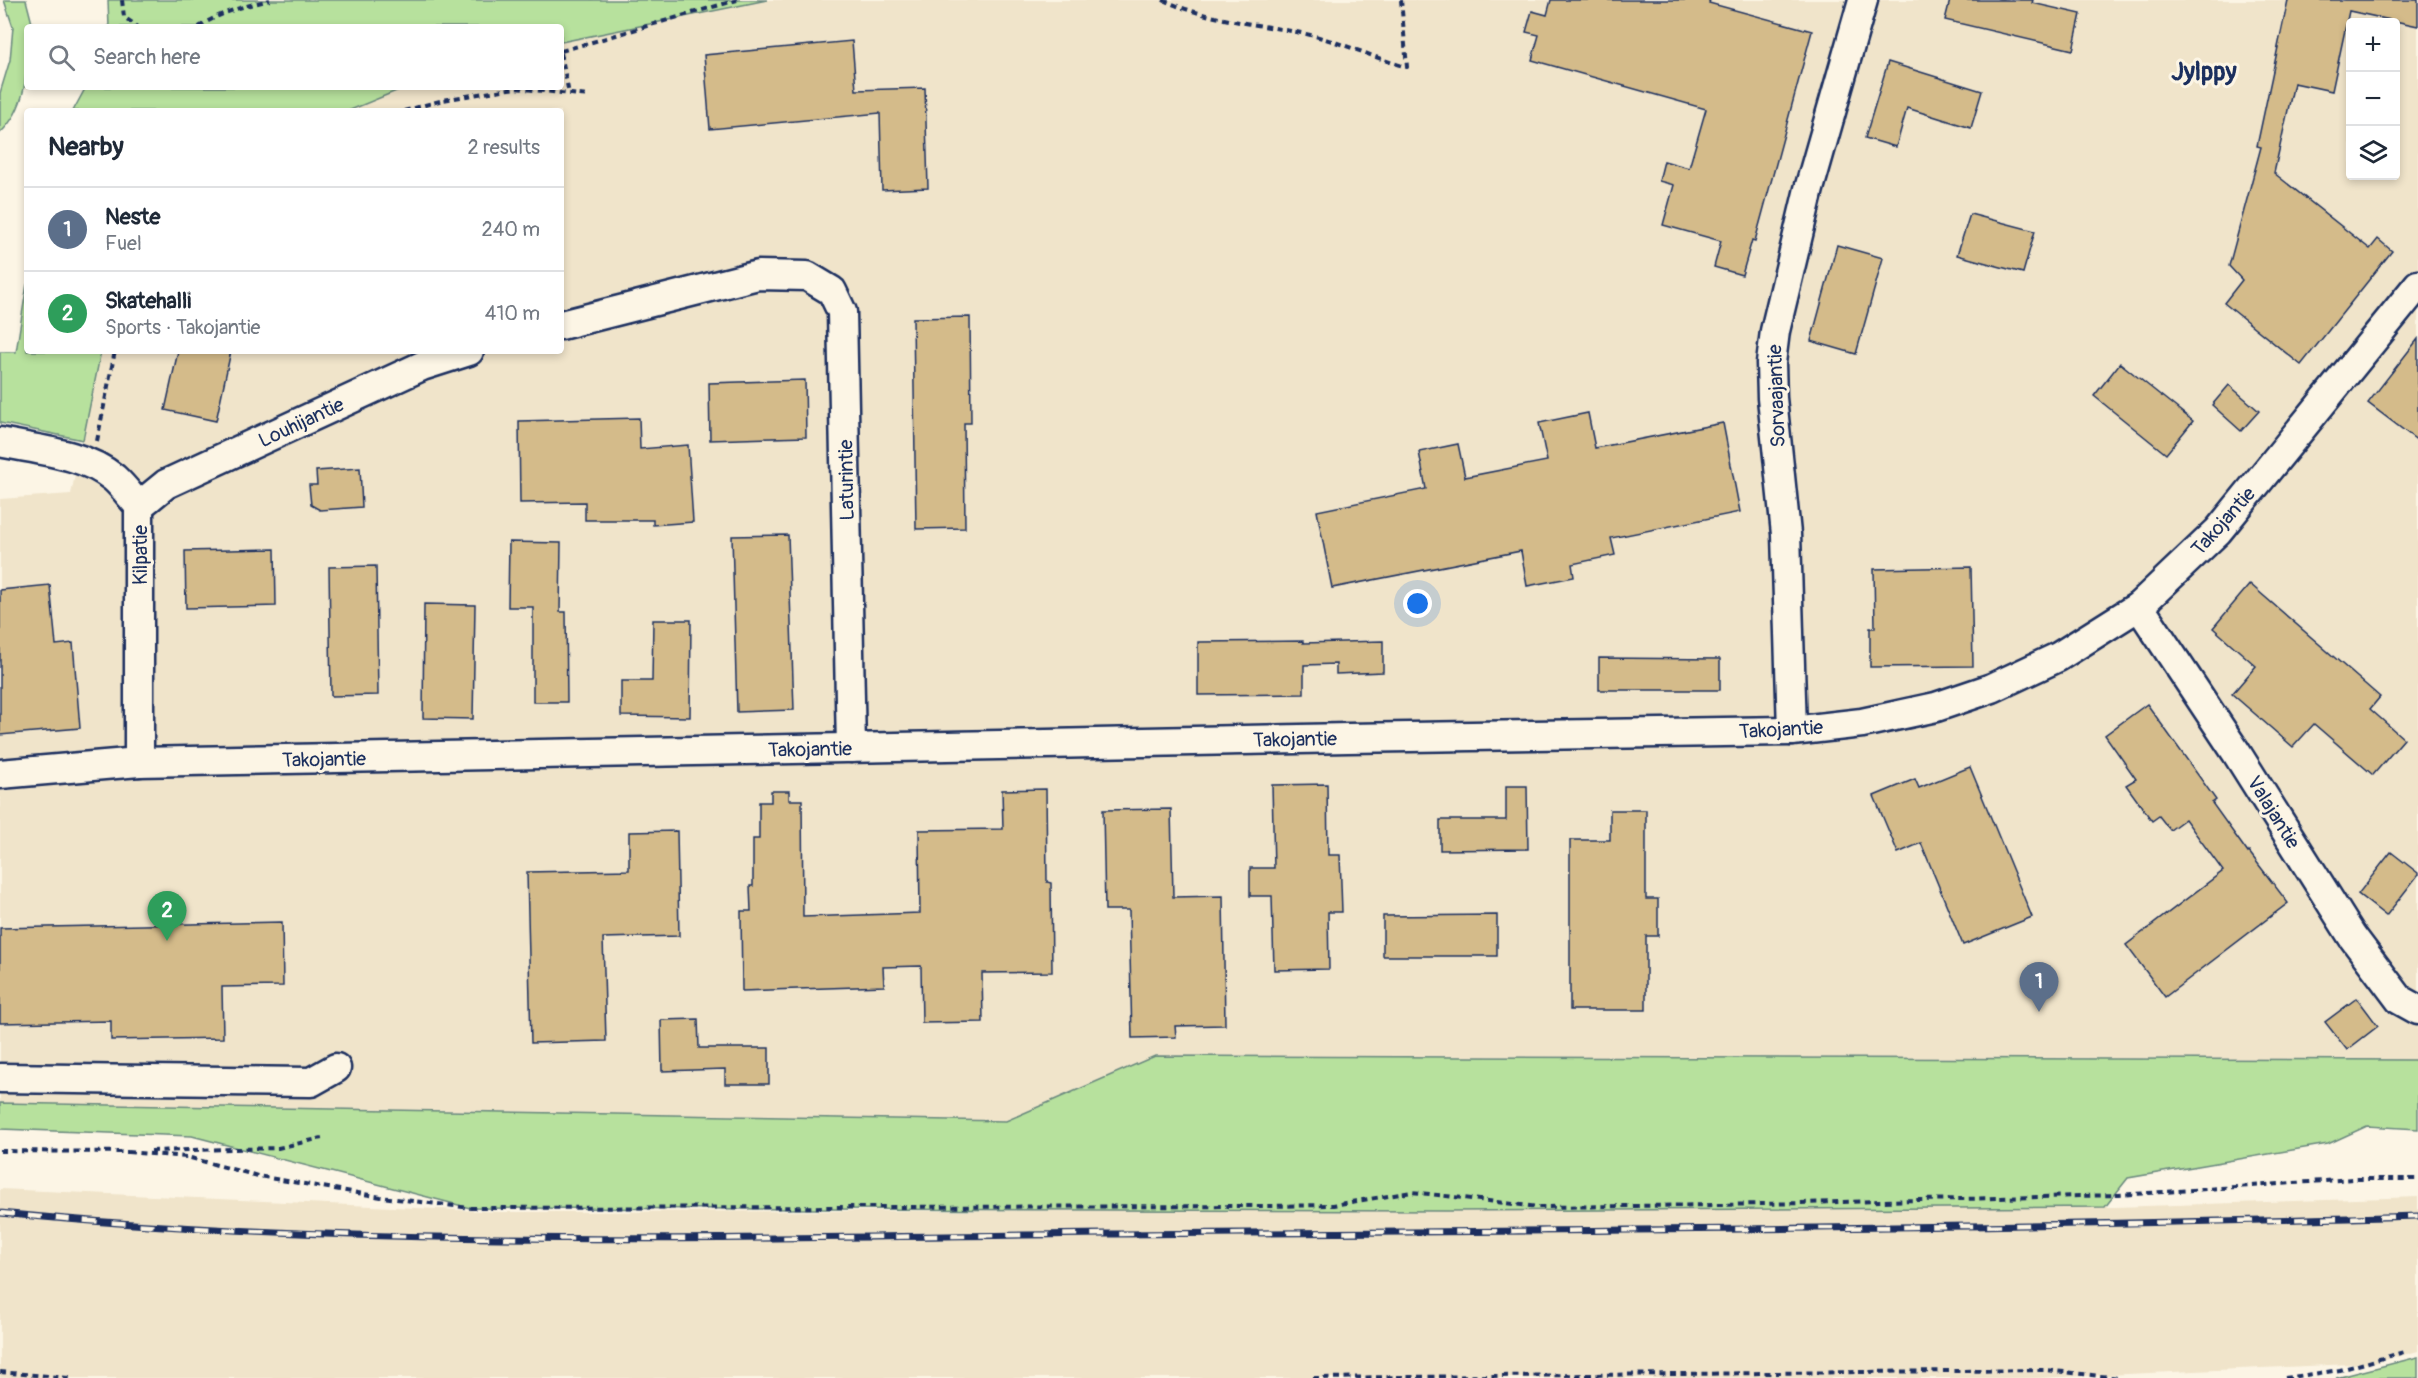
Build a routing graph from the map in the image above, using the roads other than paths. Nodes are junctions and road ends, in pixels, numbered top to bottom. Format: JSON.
{"nodes":[{"id":1,"x":1863,"y":0,"type":"edge"},
{"id":2,"x":2418,"y":285,"type":"edge"},
{"id":3,"x":564,"y":324,"type":"edge"},
{"id":4,"x":460,"y":354,"type":"edge"},
{"id":5,"x":0,"y":442,"type":"edge"},
{"id":6,"x":140,"y":506,"type":"junction"},
{"id":7,"x":2139,"y":606,"type":"junction"},
{"id":8,"x":1792,"y":731,"type":"junction"},
{"id":9,"x":851,"y":748,"type":"junction"},
{"id":10,"x":139,"y":762,"type":"junction"},
{"id":11,"x":0,"y":774,"type":"edge"},
{"id":12,"x":2418,"y":1010,"type":"edge"},
{"id":13,"x":336,"y":1068,"type":"dead end"},
{"id":14,"x":0,"y":1078,"type":"edge"}],
"edges":[{"from":1,"to":8,"type":"street","name":"Sorvaajantie"},
{"from":2,"to":7,"type":"street","name":"Takojantie"},
{"from":3,"to":9,"type":"street","name":"Laturintie"},
{"from":4,"to":6,"type":"street","name":"Louhijantie"},
{"from":5,"to":6,"type":"street","name":"Kilpatie"},
{"from":6,"to":10,"type":"street","name":"Kilpatie"},
{"from":7,"to":8,"type":"street","name":"Takojantie"},
{"from":7,"to":12,"type":"street","name":"Valajantie"},
{"from":8,"to":9,"type":"street","name":"Takojantie"},
{"from":9,"to":10,"type":"street","name":"Takojantie"},
{"from":10,"to":11,"type":"street","name":"Takojantie"},
{"from":13,"to":14,"type":"street"}]}
